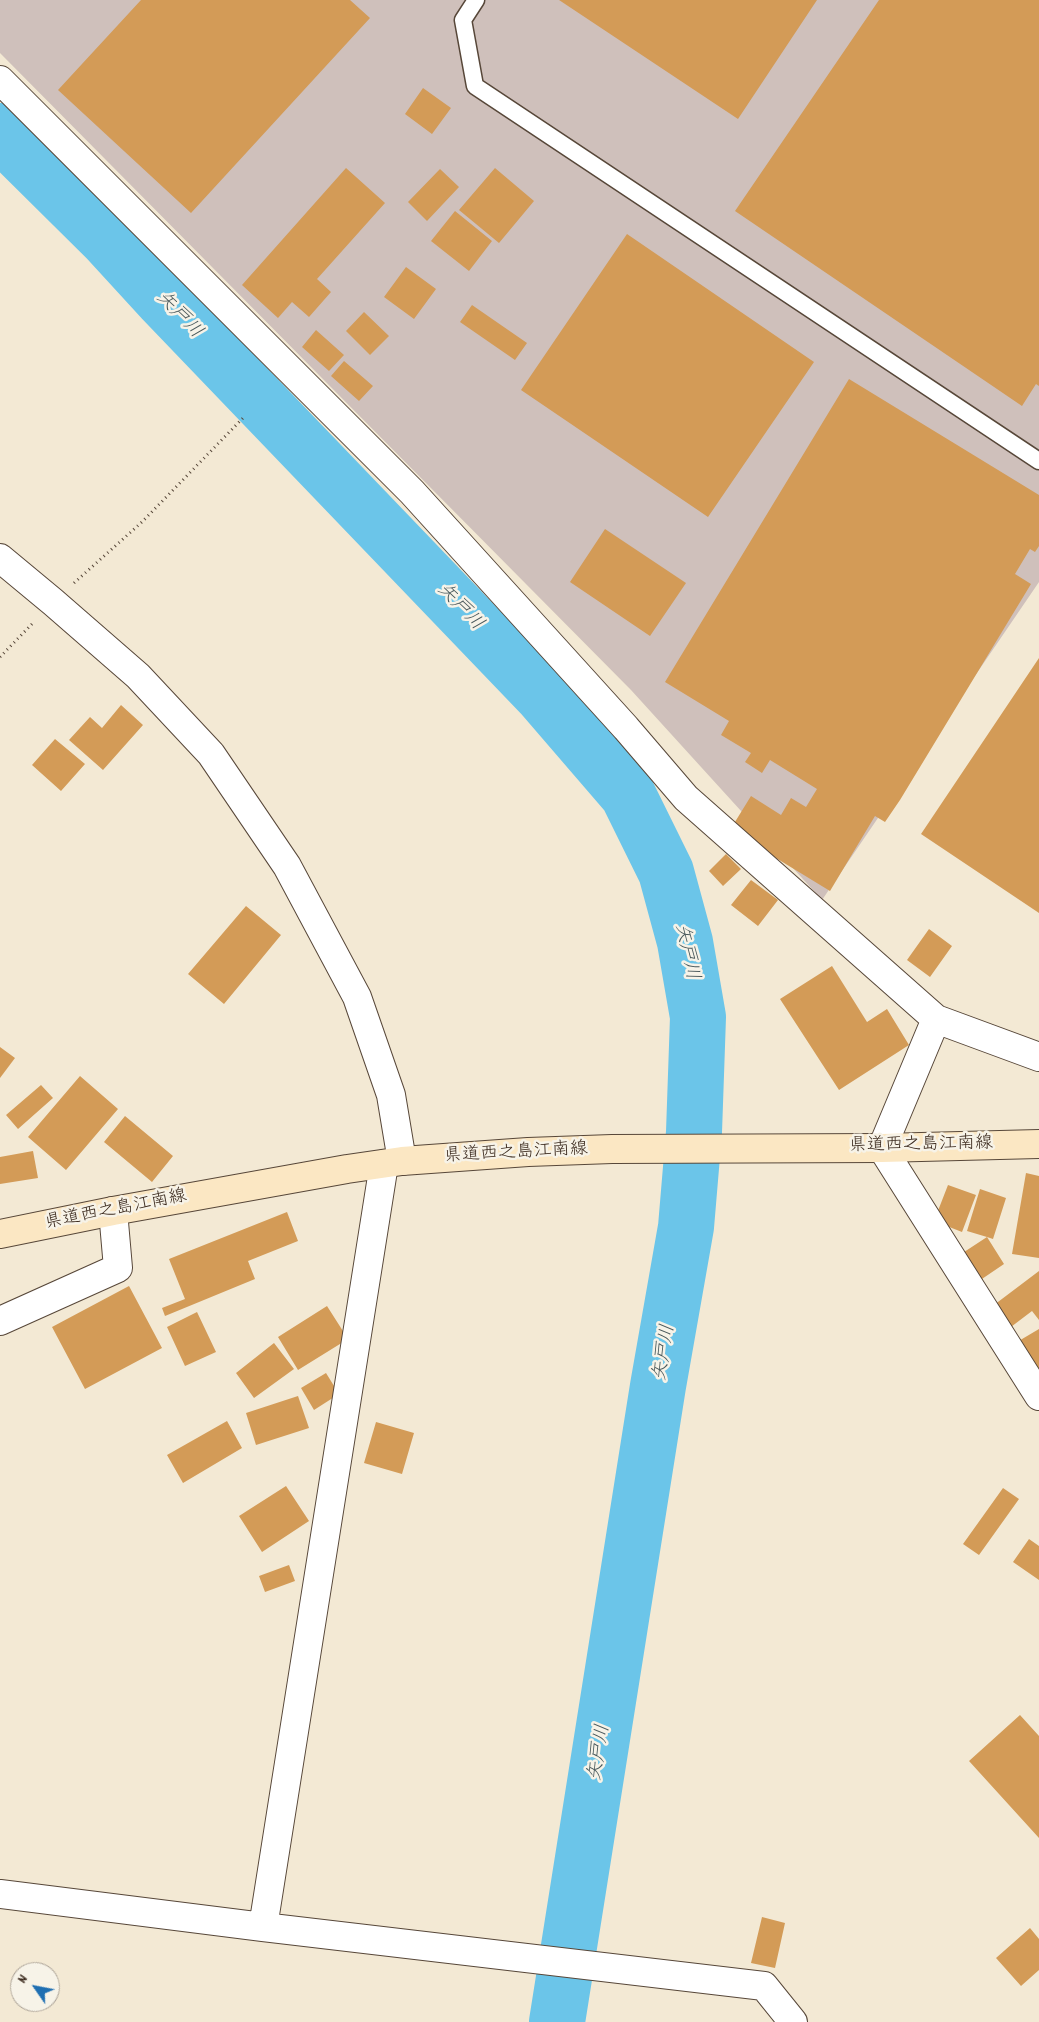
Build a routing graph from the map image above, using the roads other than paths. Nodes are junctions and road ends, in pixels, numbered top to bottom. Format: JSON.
{"nodes":[{"id":1,"x":476,"y":0,"type":"edge"},
{"id":2,"x":0,"y":80,"type":"edge"},
{"id":3,"x":1039,"y":461,"type":"edge"},
{"id":4,"x":0,"y":558,"type":"edge"},
{"id":5,"x":936,"y":1018,"type":"junction"},
{"id":6,"x":1039,"y":1057,"type":"edge"},
{"id":7,"x":1039,"y":1144,"type":"edge"},
{"id":8,"x":882,"y":1148,"type":"junction"},
{"id":9,"x":393,"y":1162,"type":"junction"},
{"id":10,"x":113,"y":1210,"type":"junction"},
{"id":11,"x":0,"y":1234,"type":"edge"},
{"id":12,"x":0,"y":1321,"type":"edge"},
{"id":13,"x":1039,"y":1396,"type":"edge"},
{"id":14,"x":0,"y":1894,"type":"edge"},
{"id":15,"x":263,"y":1927,"type":"junction"},
{"id":16,"x":793,"y":2022,"type":"edge"}],
"edges":[{"from":1,"to":3,"type":"lane"},
{"from":2,"to":5,"type":"street"},
{"from":4,"to":9,"type":"street"},
{"from":5,"to":6,"type":"street"},
{"from":5,"to":8,"type":"street"},
{"from":7,"to":8,"type":"main road","name":"県道西之島江南線"},
{"from":8,"to":9,"type":"main road","name":"県道西之島江南線"},
{"from":8,"to":13,"type":"street"},
{"from":9,"to":10,"type":"main road","name":"県道西之島江南線"},
{"from":9,"to":15,"type":"street"},
{"from":10,"to":11,"type":"main road","name":"県道西之島江南線"},
{"from":10,"to":12,"type":"street"},
{"from":14,"to":15,"type":"street"},
{"from":15,"to":16,"type":"street"}]}
